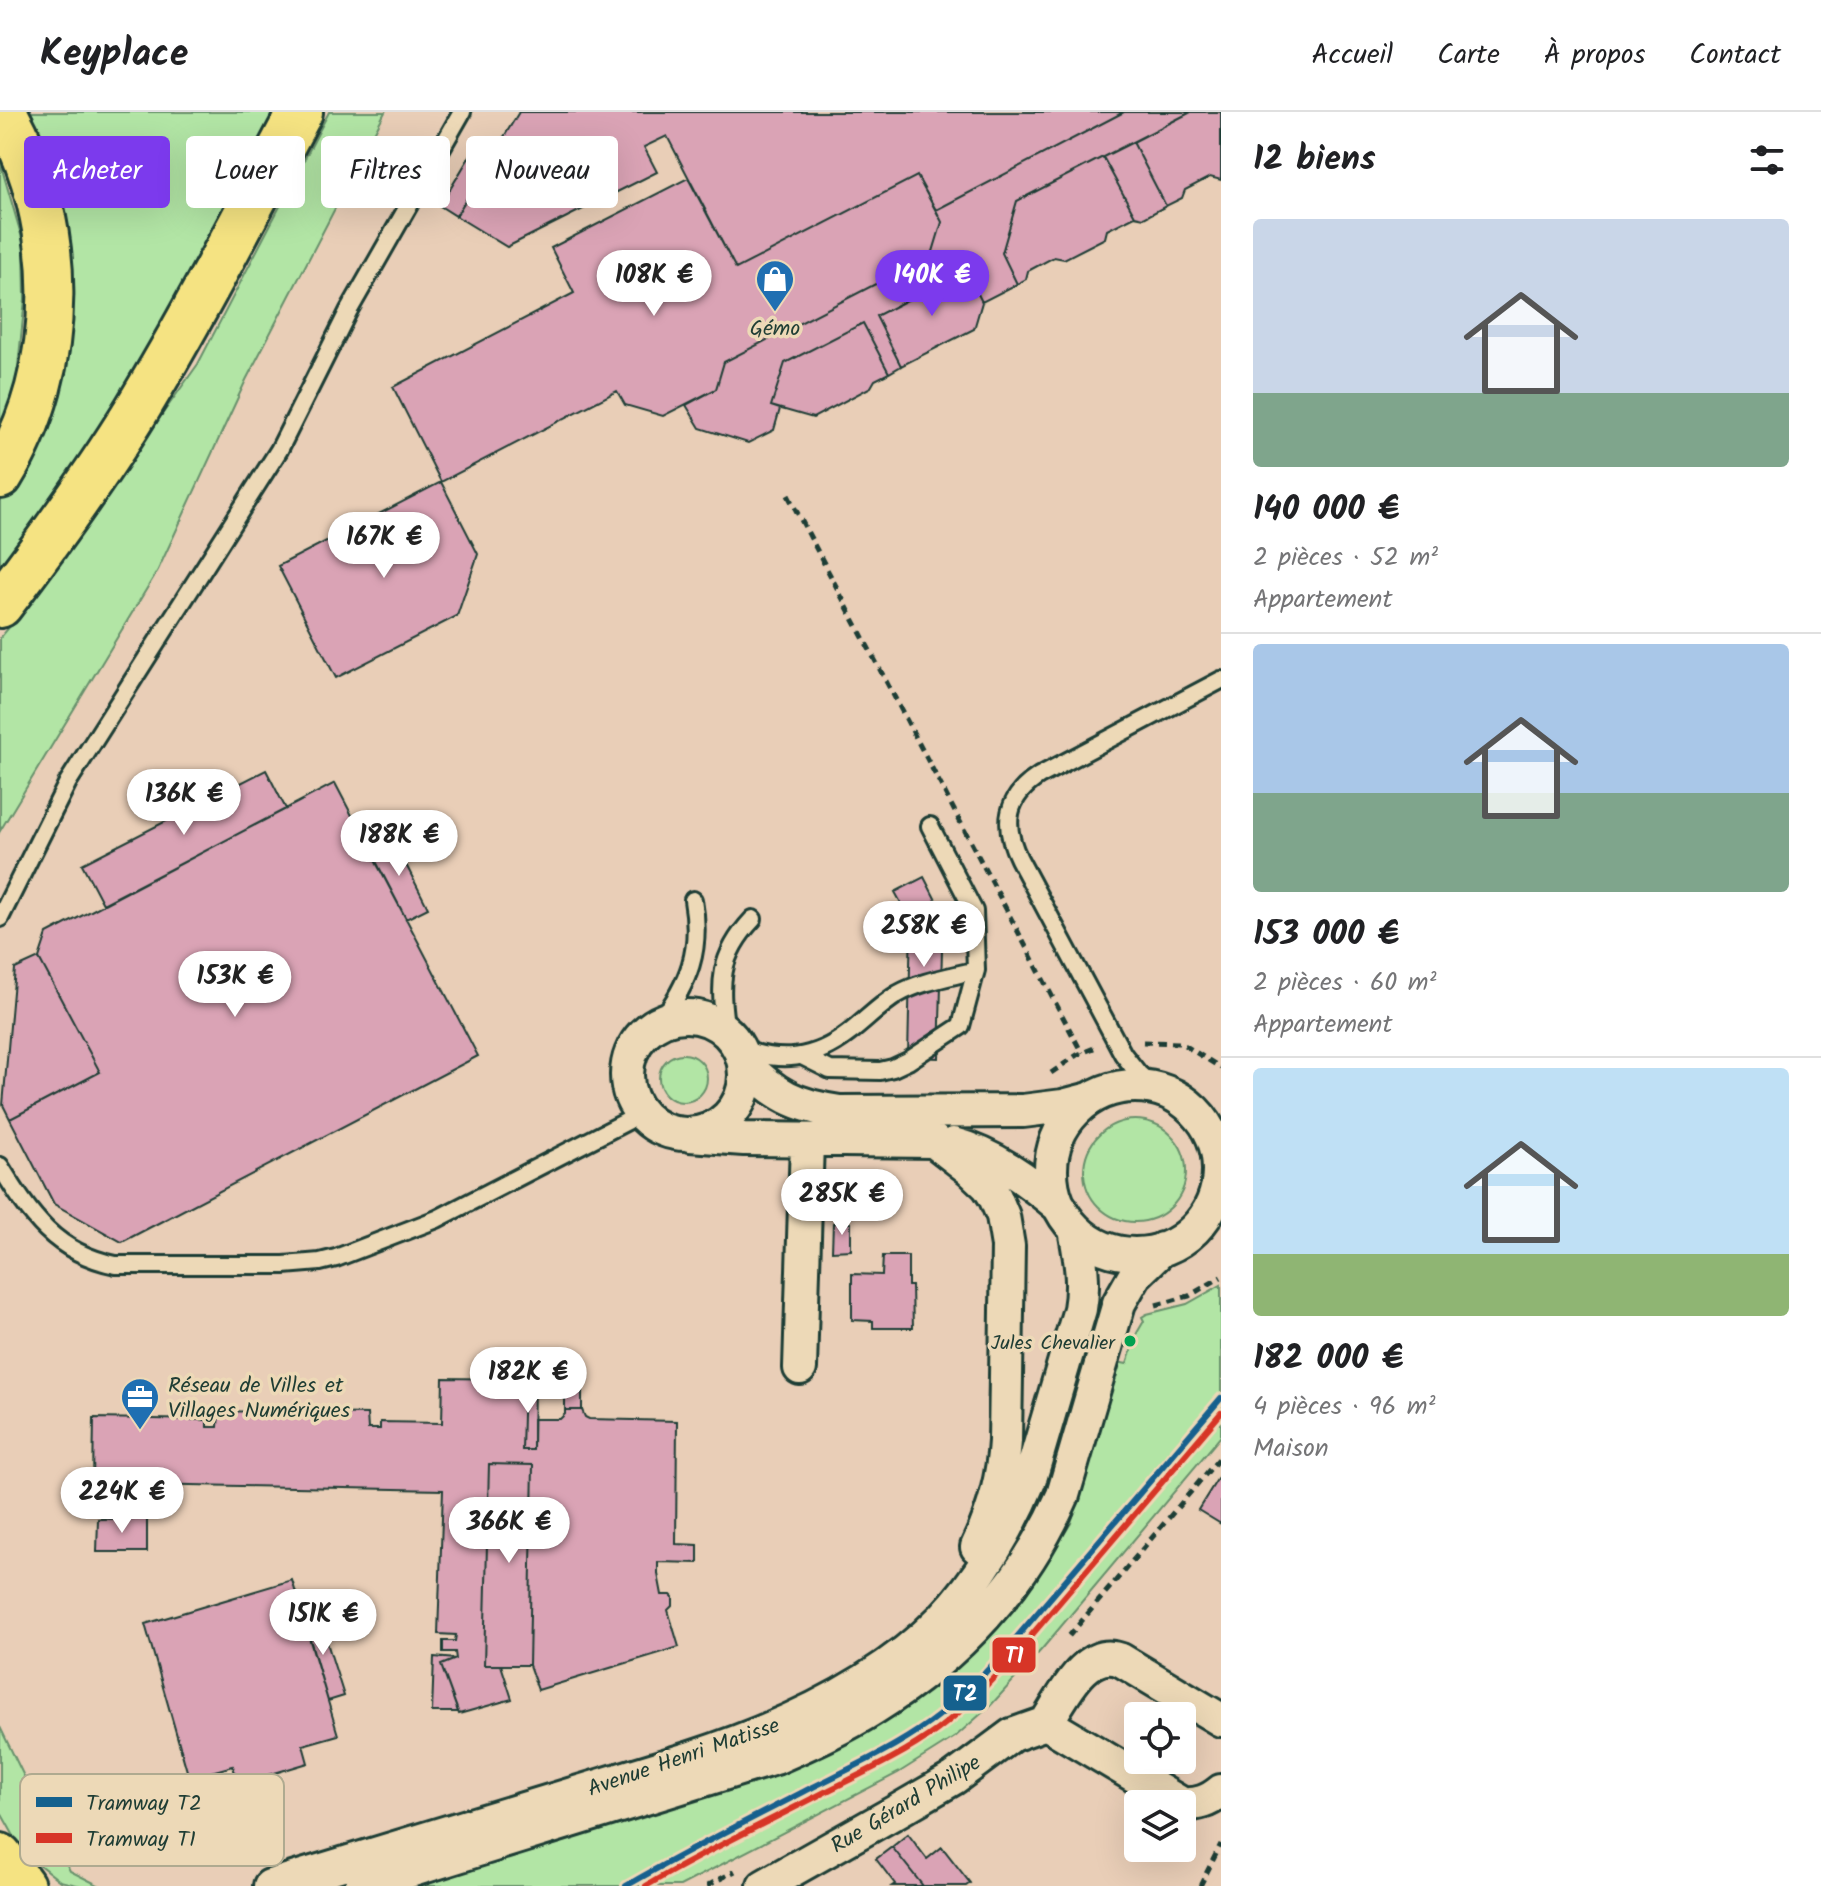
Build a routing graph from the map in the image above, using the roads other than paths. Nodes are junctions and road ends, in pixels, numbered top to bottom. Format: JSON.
{"nodes":[{"id":1,"x":4,"y":112,"type":"edge"},
{"id":2,"x":300,"y":112,"type":"edge"},
{"id":3,"x":462,"y":112,"type":"edge"},
{"id":4,"x":0,"y":476,"type":"edge"},
{"id":5,"x":0,"y":605,"type":"edge"},
{"id":6,"x":1221,"y":680,"type":"edge"},
{"id":7,"x":930,"y":826,"type":"dead end"},
{"id":8,"x":693,"y":900,"type":"dead end"},
{"id":9,"x":0,"y":918,"type":"edge"},
{"id":10,"x":753,"y":919,"type":"dead end"},
{"id":11,"x":976,"y":970,"type":"junction"},
{"id":12,"x":659,"y":1023,"type":"junction"},
{"id":13,"x":736,"y":1048,"type":"junction"},
{"id":14,"x":802,"y":1056,"type":"junction"},
{"id":15,"x":1155,"y":1089,"type":"junction"},
{"id":16,"x":1093,"y":1098,"type":"junction"},
{"id":17,"x":641,"y":1114,"type":"junction"},
{"id":18,"x":1215,"y":1127,"type":"edge"},
{"id":19,"x":690,"y":1135,"type":"junction"},
{"id":20,"x":807,"y":1141,"type":"junction"},
{"id":21,"x":934,"y":1141,"type":"junction"},
{"id":22,"x":0,"y":1166,"type":"edge"},
{"id":23,"x":1067,"y":1218,"type":"junction"},
{"id":24,"x":1213,"y":1220,"type":"edge"},
{"id":25,"x":1162,"y":1249,"type":"junction"},
{"id":26,"x":800,"y":1368,"type":"dead end"},
{"id":27,"x":943,"y":1618,"type":"junction"},
{"id":28,"x":1221,"y":1720,"type":"edge"},
{"id":29,"x":1046,"y":1723,"type":"junction"},
{"id":30,"x":1221,"y":1791,"type":"edge"},
{"id":31,"x":0,"y":1856,"type":"edge"},
{"id":32,"x":756,"y":1875,"type":"edge"},
{"id":33,"x":22,"y":1886,"type":"edge"},
{"id":34,"x":270,"y":1886,"type":"edge"},
{"id":35,"x":361,"y":1886,"type":"edge"}],
"edges":[{"from":1,"to":4,"type":"main road"},
{"from":2,"to":5,"type":"main road"},
{"from":3,"to":9,"type":"lane"},
{"from":6,"to":15,"type":"lane"},
{"from":7,"to":11,"type":"lane"},
{"from":8,"to":12,"type":"lane"},
{"from":10,"to":13,"type":"lane"},
{"from":11,"to":14,"type":"lane"},
{"from":11,"to":14,"type":"lane"},
{"from":12,"to":13,"type":"street"},
{"from":12,"to":17,"type":"street"},
{"from":13,"to":14,"type":"lane"},
{"from":13,"to":16,"type":"street"},
{"from":13,"to":19,"type":"street"},
{"from":15,"to":16,"type":"street","name":"Avenue Henri Matisse"},
{"from":15,"to":18,"type":"street","name":"Avenue Henri Matisse"},
{"from":16,"to":23,"type":"street","name":"Avenue Henri Matisse"},
{"from":17,"to":19,"type":"street"},
{"from":17,"to":22,"type":"lane"},
{"from":18,"to":24,"type":"street","name":"Avenue Henri Matisse"},
{"from":19,"to":20,"type":"street"},
{"from":20,"to":21,"type":"street"},
{"from":20,"to":26,"type":"street"},
{"from":21,"to":23,"type":"street"},
{"from":21,"to":27,"type":"street"},
{"from":23,"to":25,"type":"street","name":"Avenue Henri Matisse"},
{"from":23,"to":27,"type":"street","name":"Avenue Henri Matisse"},
{"from":24,"to":25,"type":"street","name":"Avenue Henri Matisse"},
{"from":25,"to":35,"type":"street","name":"Avenue Henri Matisse"},
{"from":27,"to":34,"type":"street","name":"Avenue Henri Matisse"},
{"from":28,"to":29,"type":"street"},
{"from":29,"to":30,"type":"street"},
{"from":29,"to":32,"type":"street","name":"Rue Gérard Philipe"},
{"from":31,"to":33,"type":"main road"}]}
